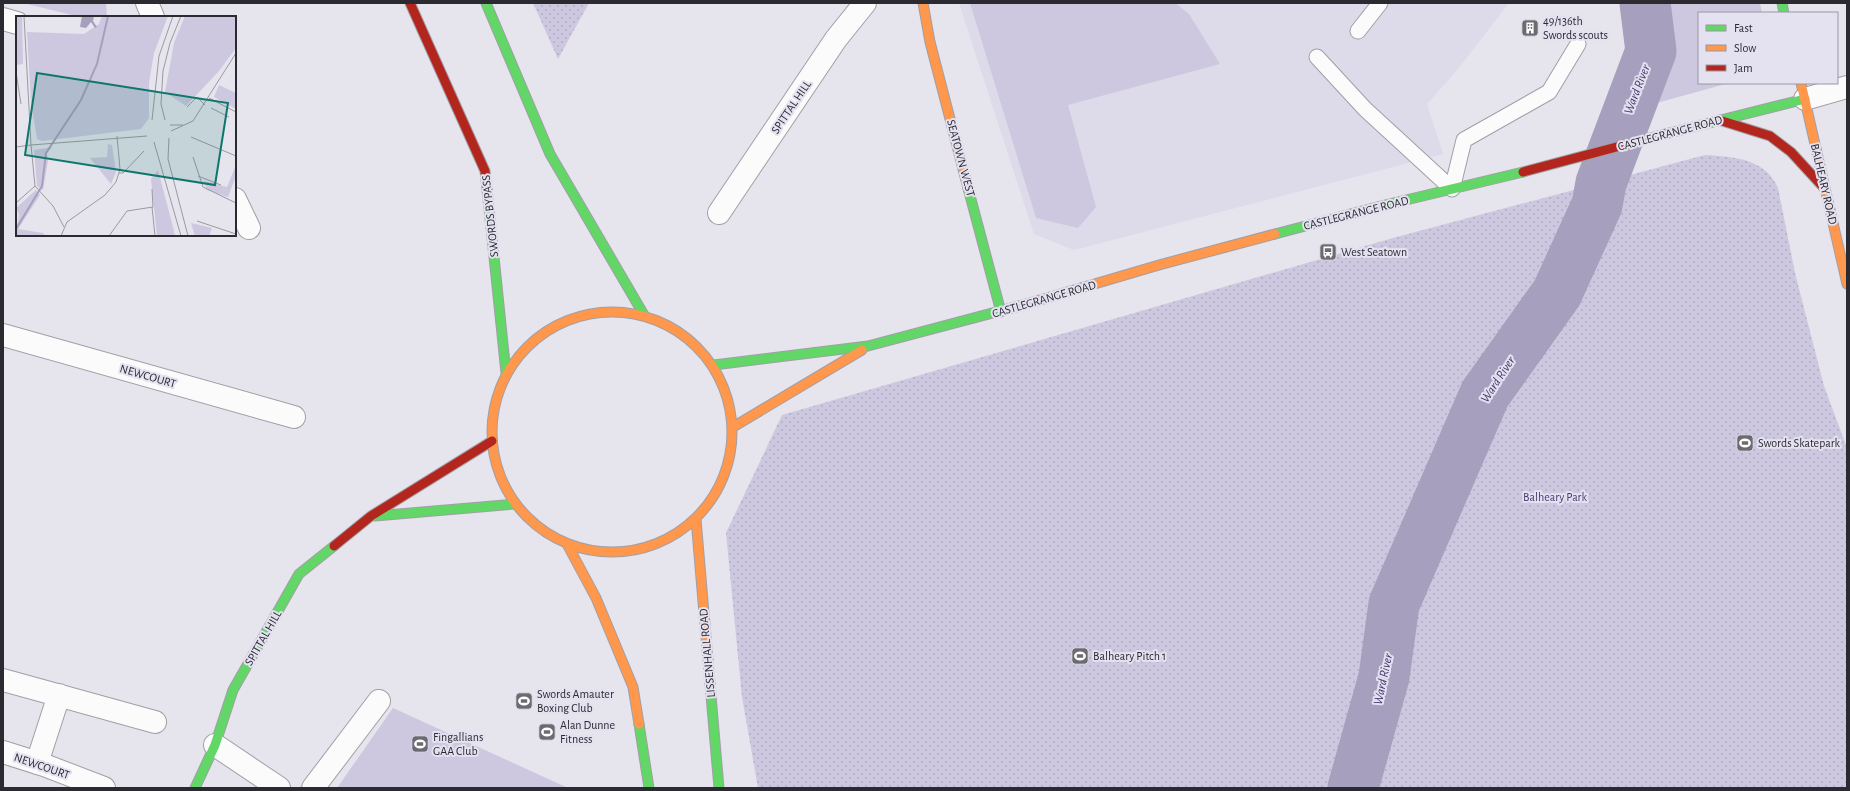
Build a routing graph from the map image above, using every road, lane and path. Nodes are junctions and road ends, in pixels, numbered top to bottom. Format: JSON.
{"nodes":[{"id":1,"x":147,"y":3,"type":"edge"},
{"id":2,"x":410,"y":3,"type":"edge"},
{"id":3,"x":486,"y":3,"type":"edge"},
{"id":4,"x":865,"y":3,"type":"edge"},
{"id":5,"x":923,"y":3,"type":"edge"},
{"id":6,"x":1380,"y":3,"type":"edge"},
{"id":7,"x":153,"y":16,"type":"edge"},
{"id":8,"x":3,"y":19,"type":"edge"},
{"id":9,"x":16,"y":23,"type":"edge"},
{"id":10,"x":1358,"y":31,"type":"dead end"},
{"id":11,"x":1578,"y":44,"type":"dead end"},
{"id":12,"x":1317,"y":57,"type":"dead end"},
{"id":13,"x":1847,"y":87,"type":"edge"},
{"id":14,"x":1803,"y":91,"type":"edge"},
{"id":15,"x":1719,"y":120,"type":"junction"},
{"id":16,"x":1452,"y":189,"type":"junction"},
{"id":17,"x":1826,"y":190,"type":"junction"},
{"id":18,"x":236,"y":201,"type":"edge"},
{"id":19,"x":719,"y":213,"type":"dead end"},
{"id":20,"x":249,"y":228,"type":"dead end"},
{"id":21,"x":1847,"y":284,"type":"edge"},
{"id":22,"x":1001,"y":312,"type":"junction"},
{"id":23,"x":644,"y":315,"type":"junction"},
{"id":24,"x":3,"y":335,"type":"edge"},
{"id":25,"x":868,"y":346,"type":"junction"},
{"id":26,"x":714,"y":365,"type":"junction"},
{"id":27,"x":506,"y":373,"type":"junction"},
{"id":28,"x":294,"y":417,"type":"dead end"},
{"id":29,"x":734,"y":427,"type":"junction"},
{"id":30,"x":492,"y":441,"type":"junction"},
{"id":31,"x":515,"y":504,"type":"junction"},
{"id":32,"x":371,"y":516,"type":"junction"},
{"id":33,"x":696,"y":519,"type":"junction"},
{"id":34,"x":567,"y":544,"type":"junction"},
{"id":35,"x":3,"y":680,"type":"edge"},
{"id":36,"x":59,"y":695,"type":"junction"},
{"id":37,"x":379,"y":701,"type":"dead end"},
{"id":38,"x":155,"y":722,"type":"dead end"},
{"id":39,"x":215,"y":745,"type":"junction"},
{"id":40,"x":3,"y":752,"type":"edge"},
{"id":41,"x":37,"y":763,"type":"junction"},
{"id":42,"x":104,"y":788,"type":"edge"},
{"id":43,"x":195,"y":788,"type":"edge"},
{"id":44,"x":279,"y":788,"type":"edge"},
{"id":45,"x":313,"y":788,"type":"edge"},
{"id":46,"x":649,"y":788,"type":"edge"},
{"id":47,"x":719,"y":788,"type":"edge"}],
"edges":[{"from":1,"to":7,"type":"street"},
{"from":2,"to":27,"type":"main road","name":"SWORDS BYPASS"},
{"from":3,"to":23,"type":"main road"},
{"from":4,"to":19,"type":"street","name":"SPITTAL HILL"},
{"from":5,"to":22,"type":"main road","name":"SEATOWN WEST"},
{"from":6,"to":10,"type":"lane"},
{"from":8,"to":9,"type":"street"},
{"from":11,"to":16,"type":"lane"},
{"from":12,"to":16,"type":"lane"},
{"from":13,"to":14,"type":"street","name":"CASTLEGRANGE ROAD"},
{"from":14,"to":15,"type":"main road","name":"CASTLEGRANGE ROAD"},
{"from":14,"to":17,"type":"main road","name":"BALHEARY ROAD"},
{"from":15,"to":16,"type":"main road","name":"CASTLEGRANGE ROAD"},
{"from":15,"to":17,"type":"main road"},
{"from":16,"to":22,"type":"main road","name":"CASTLEGRANGE ROAD"},
{"from":17,"to":21,"type":"main road","name":"BALHEARY ROAD"},
{"from":18,"to":20,"type":"street"},
{"from":22,"to":25,"type":"main road","name":"CASTLEGRANGE ROAD"},
{"from":23,"to":26,"type":"main road"},
{"from":23,"to":27,"type":"main road"},
{"from":24,"to":28,"type":"street","name":"NEWCOURT"},
{"from":25,"to":26,"type":"main road","name":"CASTLEGRANGE ROAD"},
{"from":25,"to":29,"type":"main road","name":"CASTLEGRANGE ROAD"},
{"from":26,"to":29,"type":"main road"},
{"from":27,"to":30,"type":"main road"},
{"from":29,"to":33,"type":"main road"},
{"from":30,"to":31,"type":"main road"},
{"from":30,"to":32,"type":"main road","name":"SPITTAL HILL"},
{"from":31,"to":32,"type":"main road"},
{"from":31,"to":34,"type":"main road"},
{"from":32,"to":39,"type":"main road","name":"SPITTAL HILL"},
{"from":33,"to":34,"type":"main road"},
{"from":33,"to":47,"type":"main road","name":"LISSENHALL ROAD"},
{"from":34,"to":46,"type":"main road"},
{"from":35,"to":36,"type":"street"},
{"from":36,"to":38,"type":"street"},
{"from":36,"to":41,"type":"street"},
{"from":37,"to":45,"type":"street"},
{"from":39,"to":43,"type":"main road","name":"SPITTAL HILL"},
{"from":39,"to":44,"type":"street"},
{"from":40,"to":41,"type":"street","name":"NEWCOURT"},
{"from":41,"to":42,"type":"street","name":"NEWCOURT"}]}
